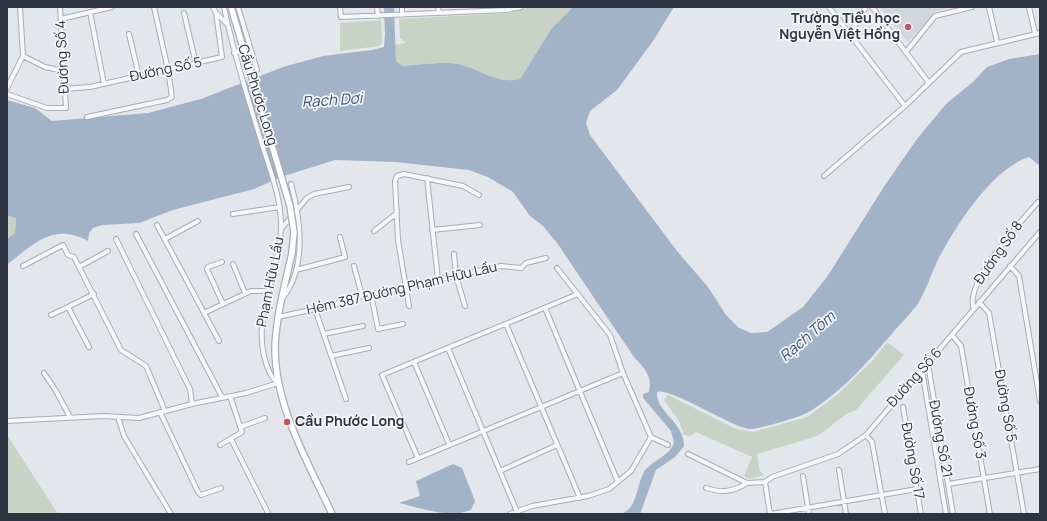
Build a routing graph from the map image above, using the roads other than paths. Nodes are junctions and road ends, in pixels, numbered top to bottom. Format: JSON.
{"nodes":[{"id":1,"x":20,"y":7,"type":"edge"},
{"id":2,"x":60,"y":7,"type":"edge"},
{"id":3,"x":112,"y":7,"type":"edge"},
{"id":4,"x":154,"y":7,"type":"edge"},
{"id":5,"x":213,"y":7,"type":"edge"},
{"id":6,"x":224,"y":7,"type":"edge"},
{"id":7,"x":230,"y":7,"type":"edge"},
{"id":8,"x":238,"y":7,"type":"edge"},
{"id":9,"x":340,"y":7,"type":"edge"},
{"id":10,"x":377,"y":7,"type":"edge"},
{"id":11,"x":402,"y":7,"type":"edge"},
{"id":12,"x":438,"y":7,"type":"edge"},
{"id":13,"x":521,"y":7,"type":"edge"},
{"id":14,"x":829,"y":7,"type":"edge"},
{"id":15,"x":866,"y":7,"type":"edge"},
{"id":16,"x":872,"y":7,"type":"edge"},
{"id":17,"x":950,"y":7,"type":"edge"},
{"id":18,"x":972,"y":7,"type":"edge"},
{"id":19,"x":989,"y":7,"type":"edge"},
{"id":20,"x":1029,"y":7,"type":"edge"},
{"id":21,"x":99,"y":8,"type":"edge"},
{"id":22,"x":512,"y":8,"type":"edge"},
{"id":23,"x":476,"y":9,"type":"edge"},
{"id":24,"x":90,"y":12,"type":"junction"},
{"id":25,"x":951,"y":12,"type":"junction"},
{"id":26,"x":184,"y":13,"type":"dead end"},
{"id":27,"x":216,"y":13,"type":"junction"},
{"id":28,"x":439,"y":13,"type":"junction"},
{"id":29,"x":400,"y":15,"type":"junction"},
{"id":30,"x":380,"y":16,"type":"junction"},
{"id":31,"x":61,"y":19,"type":"junction"},
{"id":32,"x":228,"y":25,"type":"junction"},
{"id":33,"x":1037,"y":33,"type":"edge"},
{"id":34,"x":129,"y":34,"type":"dead end"},
{"id":35,"x":850,"y":34,"type":"junction"},
{"id":36,"x":997,"y":42,"type":"junction"},
{"id":37,"x":250,"y":48,"type":"junction"},
{"id":38,"x":906,"y":52,"type":"junction"},
{"id":39,"x":234,"y":54,"type":"junction"},
{"id":40,"x":23,"y":56,"type":"junction"},
{"id":41,"x":196,"y":64,"type":"junction"},
{"id":42,"x":168,"y":70,"type":"junction"},
{"id":43,"x":257,"y":70,"type":"dead end"},
{"id":44,"x":64,"y":71,"type":"junction"},
{"id":45,"x":139,"y":76,"type":"junction"},
{"id":46,"x":929,"y":83,"type":"junction"},
{"id":47,"x":104,"y":84,"type":"junction"},
{"id":48,"x":7,"y":88,"type":"edge"},
{"id":49,"x":65,"y":89,"type":"junction"},
{"id":50,"x":7,"y":94,"type":"edge"},
{"id":51,"x":905,"y":106,"type":"junction"},
{"id":52,"x":87,"y":117,"type":"dead end"},
{"id":53,"x":824,"y":176,"type":"dead end"},
{"id":54,"x":427,"y":178,"type":"junction"},
{"id":55,"x":292,"y":184,"type":"dead end"},
{"id":56,"x":349,"y":187,"type":"dead end"},
{"id":57,"x":479,"y":195,"type":"dead end"},
{"id":58,"x":279,"y":200,"type":"joint"},
{"id":59,"x":1038,"y":202,"type":"dead end"},
{"id":60,"x":280,"y":207,"type":"junction"},
{"id":61,"x":298,"y":209,"type":"junction"},
{"id":62,"x":397,"y":213,"type":"junction"},
{"id":63,"x":233,"y":214,"type":"dead end"},
{"id":64,"x":198,"y":221,"type":"dead end"},
{"id":65,"x":157,"y":225,"type":"dead end"},
{"id":66,"x":480,"y":225,"type":"dead end"},
{"id":67,"x":281,"y":229,"type":"junction"},
{"id":68,"x":432,"y":230,"type":"junction"},
{"id":69,"x":374,"y":231,"type":"dead end"},
{"id":70,"x":1038,"y":233,"type":"edge"},
{"id":71,"x":136,"y":234,"type":"dead end"},
{"id":72,"x":340,"y":237,"type":"dead end"},
{"id":73,"x":116,"y":239,"type":"dead end"},
{"id":74,"x":165,"y":240,"type":"junction"},
{"id":75,"x":108,"y":250,"type":"dead end"},
{"id":76,"x":292,"y":253,"type":"joint"},
{"id":77,"x":454,"y":254,"type":"dead end"},
{"id":78,"x":546,"y":258,"type":"dead end"},
{"id":79,"x":222,"y":262,"type":"dead end"},
{"id":80,"x":233,"y":264,"type":"dead end"},
{"id":81,"x":23,"y":266,"type":"dead end"},
{"id":82,"x":354,"y":266,"type":"dead end"},
{"id":83,"x":1010,"y":266,"type":"junction"},
{"id":84,"x":79,"y":267,"type":"junction"},
{"id":85,"x":557,"y":268,"type":"dead end"},
{"id":86,"x":296,"y":270,"type":"junction"},
{"id":87,"x":456,"y":276,"type":"junction"},
{"id":88,"x":438,"y":280,"type":"junction"},
{"id":89,"x":405,"y":287,"type":"junction"},
{"id":90,"x":269,"y":291,"type":"junction"},
{"id":91,"x":245,"y":293,"type":"junction"},
{"id":92,"x":94,"y":294,"type":"junction"},
{"id":93,"x":371,"y":294,"type":"junction"},
{"id":94,"x":578,"y":294,"type":"junction"},
{"id":95,"x":362,"y":296,"type":"junction"},
{"id":96,"x":282,"y":299,"type":"junction"},
{"id":97,"x":980,"y":302,"type":"junction"},
{"id":98,"x":223,"y":304,"type":"junction"},
{"id":99,"x":410,"y":306,"type":"dead end"},
{"id":100,"x":465,"y":306,"type":"dead end"},
{"id":101,"x":68,"y":307,"type":"junction"},
{"id":102,"x":545,"y":308,"type":"junction"},
{"id":103,"x":314,"y":309,"type":"junction"},
{"id":104,"x":974,"y":309,"type":"junction"},
{"id":105,"x":204,"y":313,"type":"junction"},
{"id":106,"x":51,"y":315,"type":"dead end"},
{"id":107,"x":278,"y":316,"type":"junction"},
{"id":108,"x":403,"y":324,"type":"dead end"},
{"id":109,"x":506,"y":324,"type":"junction"},
{"id":110,"x":363,"y":326,"type":"dead end"},
{"id":111,"x":324,"y":334,"type":"junction"},
{"id":112,"x":952,"y":335,"type":"junction"},
{"id":113,"x":219,"y":341,"type":"dead end"},
{"id":114,"x":89,"y":347,"type":"dead end"},
{"id":115,"x":369,"y":348,"type":"dead end"},
{"id":116,"x":448,"y":348,"type":"junction"},
{"id":117,"x":331,"y":356,"type":"junction"},
{"id":118,"x":414,"y":362,"type":"junction"},
{"id":119,"x":928,"y":364,"type":"junction"},
{"id":120,"x":922,"y":370,"type":"junction"},
{"id":121,"x":44,"y":373,"type":"dead end"},
{"id":122,"x":623,"y":373,"type":"junction"},
{"id":123,"x":278,"y":383,"type":"junction"},
{"id":124,"x":580,"y":391,"type":"junction"},
{"id":125,"x":230,"y":396,"type":"junction"},
{"id":126,"x":222,"y":397,"type":"junction"},
{"id":127,"x":346,"y":399,"type":"dead end"},
{"id":128,"x":1040,"y":401,"type":"edge"},
{"id":129,"x":192,"y":404,"type":"junction"},
{"id":130,"x":541,"y":407,"type":"junction"},
{"id":131,"x":903,"y":407,"type":"dead end"},
{"id":132,"x":165,"y":411,"type":"junction"},
{"id":133,"x":160,"y":412,"type":"junction"},
{"id":134,"x":70,"y":417,"type":"junction"},
{"id":135,"x":118,"y":417,"type":"junction"},
{"id":136,"x":265,"y":418,"type":"dead end"},
{"id":137,"x":7,"y":421,"type":"edge"},
{"id":138,"x":240,"y":427,"type":"junction"},
{"id":139,"x":483,"y":431,"type":"junction"},
{"id":140,"x":866,"y":435,"type":"junction"},
{"id":141,"x":651,"y":437,"type":"junction"},
{"id":142,"x":230,"y":439,"type":"junction"},
{"id":143,"x":449,"y":444,"type":"junction"},
{"id":144,"x":220,"y":445,"type":"dead end"},
{"id":145,"x":557,"y":445,"type":"junction"},
{"id":146,"x":668,"y":445,"type":"dead end"},
{"id":147,"x":688,"y":454,"type":"dead end"},
{"id":148,"x":418,"y":458,"type":"junction"},
{"id":149,"x":409,"y":462,"type":"dead end"},
{"id":150,"x":1040,"y":469,"type":"edge"},
{"id":151,"x":839,"y":470,"type":"dead end"},
{"id":152,"x":500,"y":471,"type":"junction"},
{"id":153,"x":1017,"y":472,"type":"junction"},
{"id":154,"x":803,"y":476,"type":"dead end"},
{"id":155,"x":984,"y":478,"type":"junction"},
{"id":156,"x":618,"y":482,"type":"junction"},
{"id":157,"x":765,"y":482,"type":"junction"},
{"id":158,"x":747,"y":483,"type":"junction"},
{"id":159,"x":948,"y":484,"type":"junction"},
{"id":160,"x":221,"y":488,"type":"dead end"},
{"id":161,"x":706,"y":488,"type":"dead end"},
{"id":162,"x":917,"y":489,"type":"junction"},
{"id":163,"x":881,"y":495,"type":"junction"},
{"id":164,"x":580,"y":498,"type":"junction"},
{"id":165,"x":844,"y":501,"type":"junction"},
{"id":166,"x":808,"y":508,"type":"junction"},
{"id":167,"x":268,"y":513,"type":"edge"},
{"id":168,"x":517,"y":513,"type":"edge"},
{"id":169,"x":172,"y":514,"type":"edge"},
{"id":170,"x":332,"y":514,"type":"edge"},
{"id":171,"x":510,"y":514,"type":"edge"},
{"id":172,"x":771,"y":514,"type":"edge"},
{"id":173,"x":809,"y":514,"type":"edge"},
{"id":174,"x":846,"y":514,"type":"edge"},
{"id":175,"x":884,"y":514,"type":"edge"},
{"id":176,"x":921,"y":514,"type":"edge"},
{"id":177,"x":946,"y":514,"type":"edge"},
{"id":178,"x":953,"y":514,"type":"edge"},
{"id":179,"x":990,"y":514,"type":"edge"},
{"id":180,"x":1024,"y":514,"type":"edge"}],
"edges":[{"from":1,"to":40,"type":"street"},
{"from":2,"to":31,"type":"street","name":"Đường Số 4"},
{"from":3,"to":21,"type":"street"},
{"from":4,"to":42,"type":"street"},
{"from":5,"to":27,"type":"street"},
{"from":6,"to":32,"type":"street"},
{"from":7,"to":76,"type":"main road","name":"Cầu Phước Long","bridge":true},
{"from":8,"to":37,"type":"street"},
{"from":9,"to":30,"type":"street"},
{"from":10,"to":30,"type":"street"},
{"from":11,"to":29,"type":"street"},
{"from":12,"to":28,"type":"street"},
{"from":13,"to":22,"type":"street"},
{"from":14,"to":35,"type":"street"},
{"from":15,"to":35,"type":"street"},
{"from":16,"to":38,"type":"street"},
{"from":17,"to":25,"type":"street"},
{"from":18,"to":25,"type":"street"},
{"from":19,"to":36,"type":"street"},
{"from":20,"to":33,"type":"street"},
{"from":21,"to":24,"type":"street"},
{"from":22,"to":23,"type":"street"},
{"from":23,"to":28,"type":"street"},
{"from":24,"to":31,"type":"street"},
{"from":24,"to":47,"type":"street"},
{"from":25,"to":38,"type":"street"},
{"from":26,"to":41,"type":"street"},
{"from":27,"to":32,"type":"street"},
{"from":27,"to":41,"type":"street","name":"Đường Số 5"},
{"from":28,"to":29,"type":"street"},
{"from":29,"to":30,"type":"street"},
{"from":31,"to":44,"type":"street","name":"Đường Số 4"},
{"from":32,"to":39,"type":"street"},
{"from":33,"to":36,"type":"street"},
{"from":34,"to":45,"type":"street"},
{"from":35,"to":51,"type":"street"},
{"from":36,"to":46,"type":"street"},
{"from":37,"to":39,"type":"street"},
{"from":37,"to":43,"type":"street"},
{"from":38,"to":46,"type":"street"},
{"from":39,"to":58,"type":"street","name":"Cầu Phước Long"},
{"from":40,"to":44,"type":"street"},
{"from":40,"to":48,"type":"street"},
{"from":41,"to":42,"type":"street","name":"Đường Số 5"},
{"from":42,"to":45,"type":"street","name":"Đường Số 5"},
{"from":42,"to":52,"type":"street"},
{"from":44,"to":49,"type":"street","name":"Đường Số 4"},
{"from":45,"to":47,"type":"street","name":"Đường Số 5"},
{"from":46,"to":51,"type":"street"},
{"from":47,"to":49,"type":"street","name":"Đường Số 5"},
{"from":49,"to":50,"type":"street","name":"Đường Số 4"},
{"from":51,"to":53,"type":"street"},
{"from":54,"to":57,"type":"street"},
{"from":54,"to":62,"type":"street"},
{"from":54,"to":68,"type":"street"},
{"from":55,"to":61,"type":"street","name":"Phạm Hữu Lầu"},
{"from":56,"to":61,"type":"street"},
{"from":58,"to":60,"type":"street","name":"Phạm Hữu Lầu"},
{"from":59,"to":104,"type":"street","name":"Đường Số 8"},
{"from":60,"to":63,"type":"street"},
{"from":60,"to":67,"type":"street","name":"Phạm Hữu Lầu"},
{"from":61,"to":67,"type":"street"},
{"from":61,"to":86,"type":"street","name":"Phạm Hữu Lầu"},
{"from":62,"to":69,"type":"street"},
{"from":62,"to":89,"type":"street"},
{"from":64,"to":74,"type":"street"},
{"from":65,"to":74,"type":"street"},
{"from":66,"to":68,"type":"street"},
{"from":67,"to":90,"type":"street","name":"Phạm Hữu Lầu"},
{"from":68,"to":88,"type":"street"},
{"from":70,"to":83,"type":"street","name":"Đường Số 6"},
{"from":71,"to":126,"type":"street"},
{"from":72,"to":86,"type":"street"},
{"from":73,"to":129,"type":"street"},
{"from":74,"to":105,"type":"street"},
{"from":75,"to":84,"type":"street"},
{"from":76,"to":96,"type":"main road","name":"Phạm Hữu Lầu"},
{"from":77,"to":87,"type":"street"},
{"from":78,"to":87,"type":"street","name":"Hẻm 387 Đường Phạm Hữu Lầu"},
{"from":79,"to":98,"type":"street"},
{"from":80,"to":91,"type":"street"},
{"from":81,"to":84,"type":"street"},
{"from":82,"to":95,"type":"street"},
{"from":83,"to":97,"type":"street","name":"Đường Số 6"},
{"from":83,"to":128,"type":"street"},
{"from":84,"to":92,"type":"street"},
{"from":85,"to":94,"type":"street"},
{"from":86,"to":96,"type":"street","name":"Phạm Hữu Lầu"},
{"from":87,"to":88,"type":"street","name":"Hẻm 387 Đường Phạm Hữu Lầu"},
{"from":87,"to":100,"type":"street"},
{"from":88,"to":89,"type":"street","name":"Hẻm 387 Đường Phạm Hữu Lầu"},
{"from":89,"to":93,"type":"street","name":"Hẻm 387 Đường Phạm Hữu Lầu"},
{"from":89,"to":99,"type":"street"},
{"from":90,"to":91,"type":"street"},
{"from":90,"to":123,"type":"street","name":"Phạm Hữu Lầu"},
{"from":91,"to":98,"type":"street"},
{"from":92,"to":101,"type":"street"},
{"from":92,"to":132,"type":"street"},
{"from":93,"to":95,"type":"street","name":"Hẻm 387 Đường Phạm Hữu Lầu"},
{"from":93,"to":108,"type":"street"},
{"from":94,"to":102,"type":"street"},
{"from":94,"to":122,"type":"street"},
{"from":95,"to":103,"type":"street","name":"Hẻm 387 Đường Phạm Hữu Lầu"},
{"from":96,"to":107,"type":"main road","name":"Phạm Hữu Lầu"},
{"from":97,"to":104,"type":"street","name":"Đường Số 6"},
{"from":97,"to":153,"type":"street","name":"Đường Số 5"},
{"from":98,"to":105,"type":"street"},
{"from":101,"to":106,"type":"street"},
{"from":101,"to":114,"type":"street"},
{"from":102,"to":109,"type":"street"},
{"from":102,"to":124,"type":"street"},
{"from":103,"to":107,"type":"street","name":"Hẻm 387 Đường Phạm Hữu Lầu"},
{"from":103,"to":111,"type":"street"},
{"from":104,"to":112,"type":"street","name":"Đường Số 6"},
{"from":105,"to":113,"type":"street"},
{"from":107,"to":123,"type":"main road","name":"Phạm Hữu Lầu"},
{"from":109,"to":116,"type":"street"},
{"from":109,"to":130,"type":"street"},
{"from":110,"to":111,"type":"street"},
{"from":111,"to":117,"type":"street"},
{"from":112,"to":119,"type":"street","name":"Đường Số 6"},
{"from":112,"to":155,"type":"street","name":"Đường Số 3"},
{"from":115,"to":117,"type":"street"},
{"from":116,"to":118,"type":"street"},
{"from":116,"to":139,"type":"street"},
{"from":117,"to":127,"type":"street"},
{"from":118,"to":143,"type":"street"},
{"from":118,"to":148,"type":"street"},
{"from":119,"to":120,"type":"street","name":"Đường Số 6"},
{"from":119,"to":159,"type":"street","name":"Đường Số 21"},
{"from":120,"to":140,"type":"street","name":"Đường Số 6"},
{"from":120,"to":177,"type":"street","name":"Đường Số 21"},
{"from":121,"to":134,"type":"street"},
{"from":122,"to":124,"type":"street"},
{"from":122,"to":141,"type":"street"},
{"from":123,"to":125,"type":"street"},
{"from":123,"to":170,"type":"main road","name":"Phạm Hữu Lầu"},
{"from":124,"to":130,"type":"street"},
{"from":124,"to":156,"type":"street"},
{"from":125,"to":126,"type":"street"},
{"from":125,"to":138,"type":"street"},
{"from":126,"to":129,"type":"street"},
{"from":129,"to":132,"type":"street"},
{"from":130,"to":139,"type":"street"},
{"from":130,"to":145,"type":"street"},
{"from":131,"to":162,"type":"street","name":"Đường Số 17"},
{"from":132,"to":133,"type":"street"},
{"from":133,"to":135,"type":"street"},
{"from":133,"to":160,"type":"street"},
{"from":134,"to":135,"type":"street"},
{"from":134,"to":137,"type":"street"},
{"from":135,"to":169,"type":"street"},
{"from":136,"to":138,"type":"street"},
{"from":138,"to":142,"type":"street"},
{"from":139,"to":143,"type":"street"},
{"from":139,"to":152,"type":"street"},
{"from":140,"to":157,"type":"street","name":"Đường Số 6"},
{"from":140,"to":163,"type":"street"},
{"from":141,"to":146,"type":"street"},
{"from":141,"to":156,"type":"street"},
{"from":142,"to":144,"type":"street"},
{"from":142,"to":167,"type":"street"},
{"from":143,"to":148,"type":"street"},
{"from":145,"to":152,"type":"street"},
{"from":145,"to":164,"type":"street"},
{"from":147,"to":158,"type":"street"},
{"from":148,"to":149,"type":"street"},
{"from":150,"to":153,"type":"street"},
{"from":151,"to":165,"type":"street"},
{"from":152,"to":168,"type":"street"},
{"from":153,"to":155,"type":"street"},
{"from":153,"to":180,"type":"street","name":"Đường Số 5"},
{"from":154,"to":166,"type":"street"},
{"from":155,"to":159,"type":"street"},
{"from":155,"to":179,"type":"street","name":"Đường Số 3"},
{"from":156,"to":164,"type":"street"},
{"from":157,"to":158,"type":"street"},
{"from":157,"to":172,"type":"street"},
{"from":158,"to":161,"type":"street"},
{"from":159,"to":178,"type":"street","name":"Đường Số 21"},
{"from":162,"to":163,"type":"street"},
{"from":162,"to":176,"type":"street","name":"Đường Số 17"},
{"from":163,"to":165,"type":"street"},
{"from":163,"to":175,"type":"street"},
{"from":164,"to":168,"type":"street"},
{"from":165,"to":166,"type":"street"},
{"from":165,"to":174,"type":"street"},
{"from":166,"to":172,"type":"street"},
{"from":166,"to":173,"type":"street"},
{"from":168,"to":171,"type":"street"}]}
